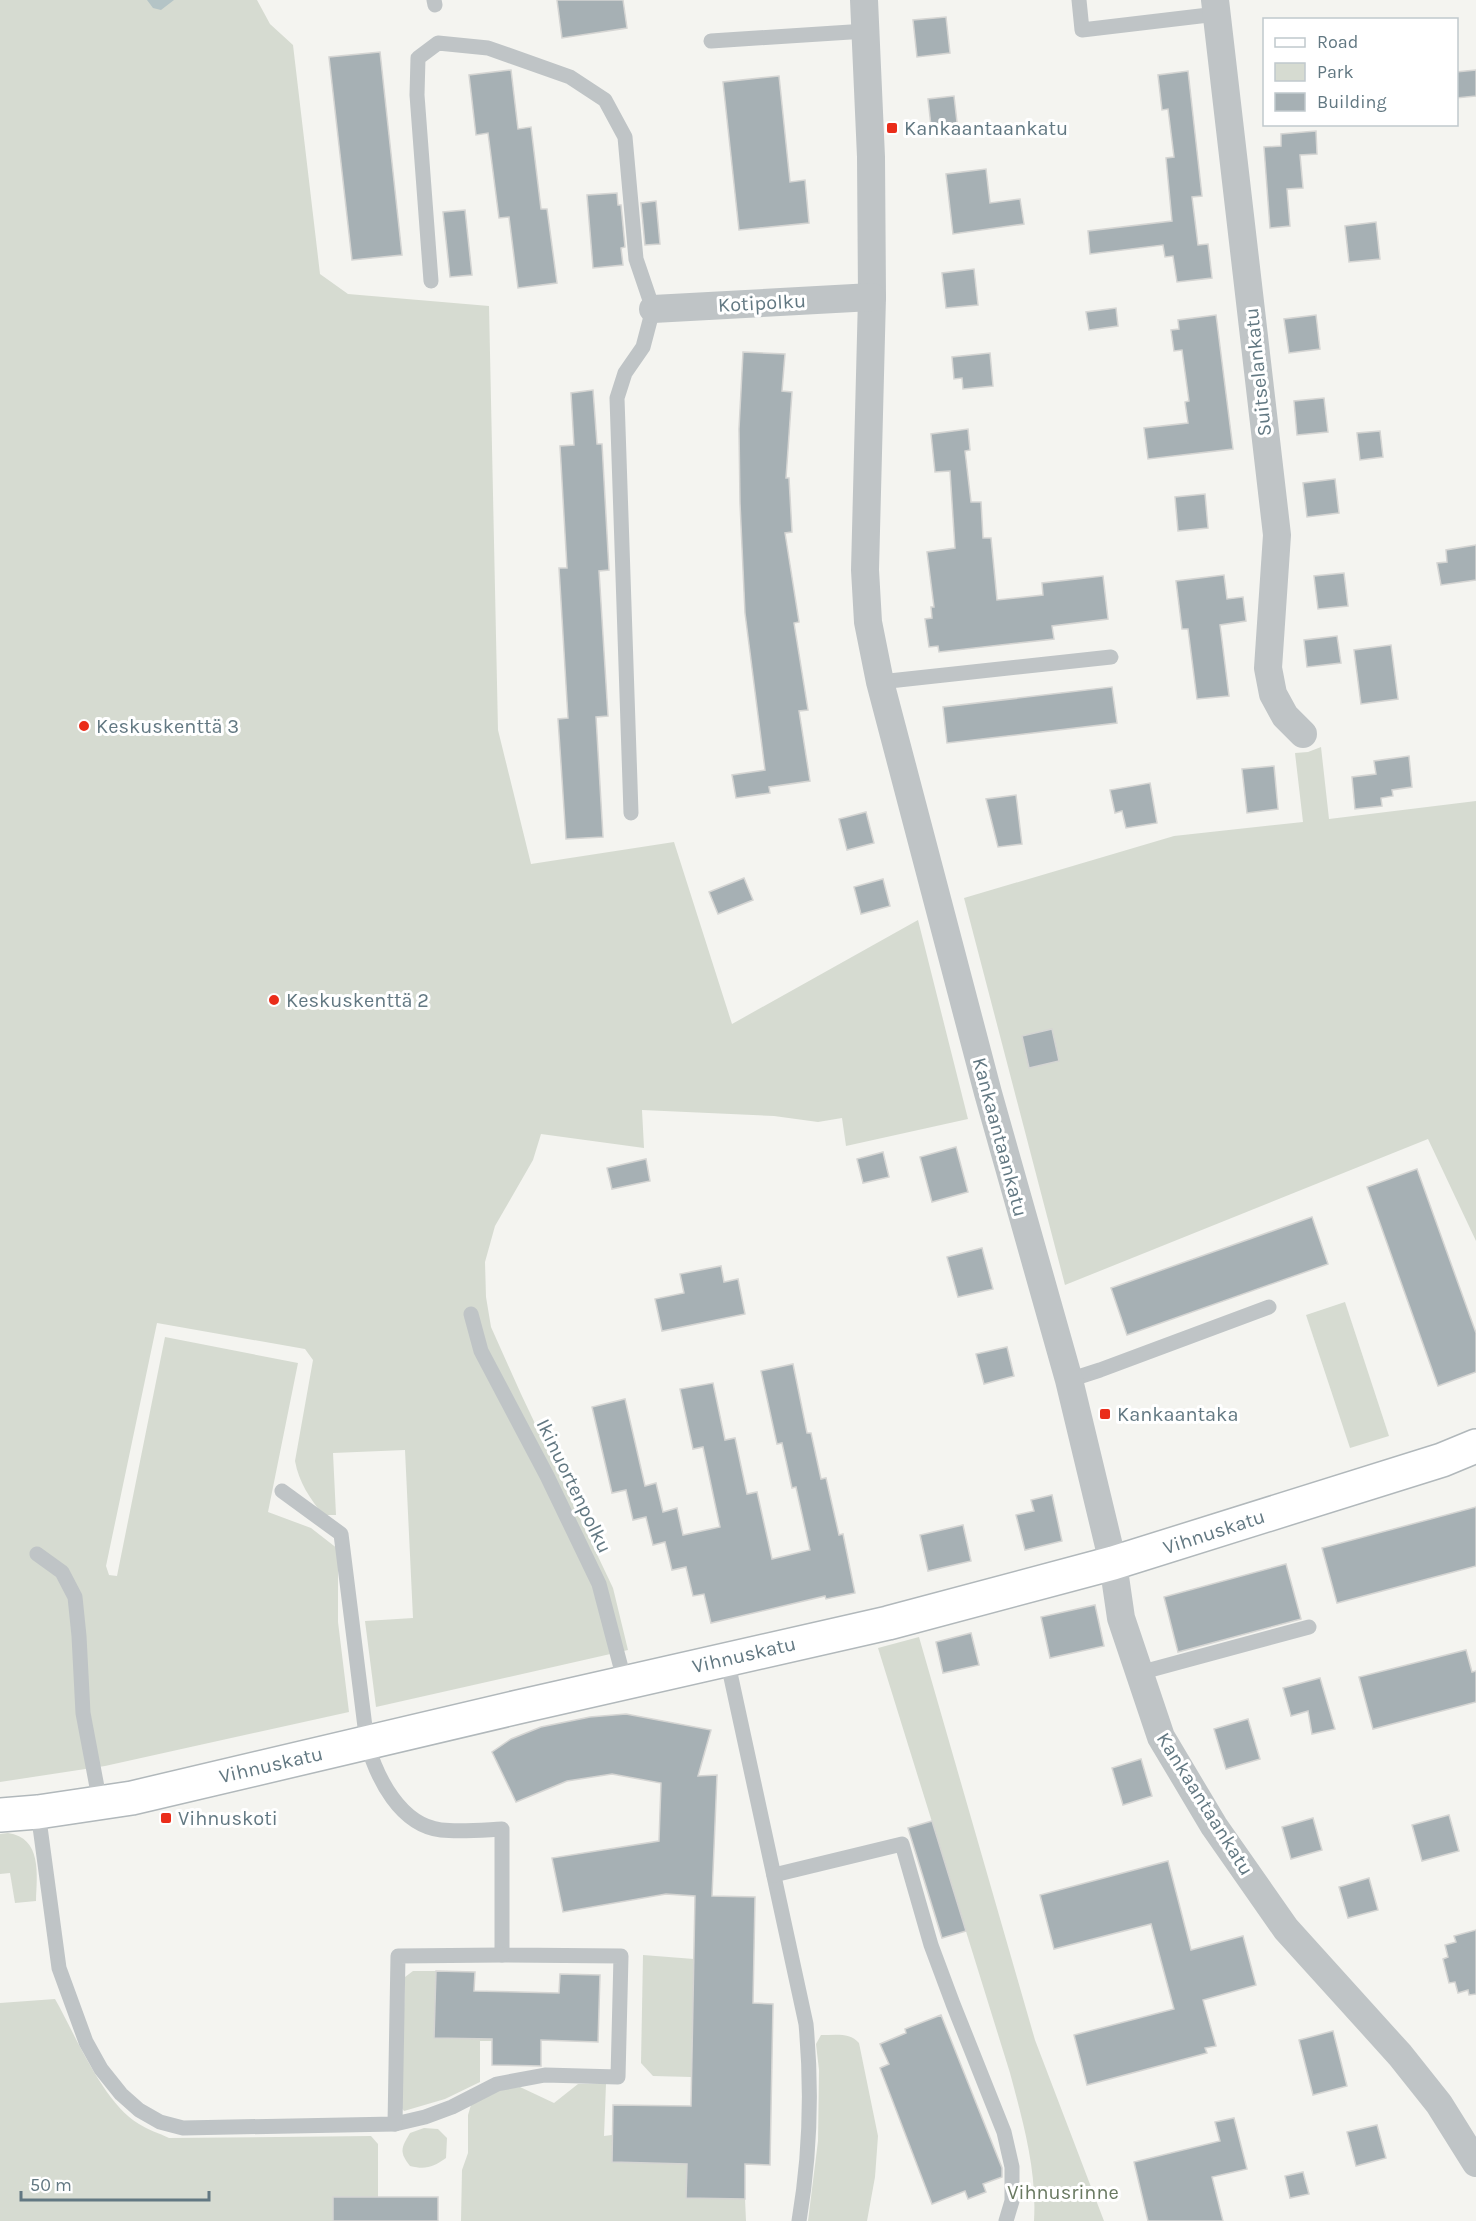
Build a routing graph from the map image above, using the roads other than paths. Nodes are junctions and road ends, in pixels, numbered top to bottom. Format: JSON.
{"nodes":[{"id":1,"x":864,"y":0,"type":"edge"},
{"id":2,"x":1079,"y":0,"type":"edge"},
{"id":3,"x":1216,"y":7,"type":"edge"},
{"id":4,"x":866,"y":31,"type":"junction"},
{"id":5,"x":711,"y":41,"type":"dead end"},
{"id":6,"x":431,"y":281,"type":"dead end"},
{"id":7,"x":872,"y":297,"type":"junction"},
{"id":8,"x":652,"y":309,"type":"junction"},
{"id":9,"x":1111,"y":657,"type":"dead end"},
{"id":10,"x":880,"y":682,"type":"junction"},
{"id":11,"x":1303,"y":734,"type":"dead end"},
{"id":12,"x":631,"y":813,"type":"dead end"},
{"id":13,"x":1269,"y":1307,"type":"dead end"},
{"id":14,"x":471,"y":1314,"type":"dead end"},
{"id":15,"x":1069,"y":1380,"type":"junction"},
{"id":16,"x":1476,"y":1446,"type":"edge"},
{"id":17,"x":282,"y":1491,"type":"dead end"},
{"id":18,"x":37,"y":1554,"type":"dead end"},
{"id":19,"x":1113,"y":1563,"type":"junction"},
{"id":20,"x":1309,"y":1627,"type":"dead end"},
{"id":21,"x":727,"y":1659,"type":"junction"},
{"id":22,"x":1139,"y":1673,"type":"junction"},
{"id":23,"x":624,"y":1683,"type":"junction"},
{"id":24,"x":367,"y":1743,"type":"junction"},
{"id":25,"x":100,"y":1803,"type":"junction"},
{"id":26,"x":38,"y":1812,"type":"junction"},
{"id":27,"x":0,"y":1815,"type":"edge"},
{"id":28,"x":774,"y":1875,"type":"junction"},
{"id":29,"x":502,"y":1956,"type":"junction"},
{"id":30,"x":395,"y":2124,"type":"junction"},
{"id":31,"x":1476,"y":2163,"type":"edge"},
{"id":32,"x":799,"y":2221,"type":"edge"},
{"id":33,"x":1006,"y":2221,"type":"edge"}],
"edges":[{"from":1,"to":4,"type":"street","name":"Kankaantaankatu"},
{"from":2,"to":3,"type":"lane"},
{"from":3,"to":11,"type":"street","name":"Suitselankatu"},
{"from":4,"to":5,"type":"lane"},
{"from":4,"to":7,"type":"street","name":"Kankaantaankatu"},
{"from":6,"to":8,"type":"lane"},
{"from":7,"to":8,"type":"street","name":"Kotipolku"},
{"from":7,"to":10,"type":"street","name":"Kankaantaankatu"},
{"from":8,"to":12,"type":"lane"},
{"from":9,"to":10,"type":"lane"},
{"from":10,"to":15,"type":"street","name":"Kankaantaankatu"},
{"from":13,"to":15,"type":"lane"},
{"from":14,"to":23,"type":"lane","name":"Ikinuortenpolku"},
{"from":15,"to":19,"type":"street","name":"Kankaantaankatu"},
{"from":16,"to":19,"type":"street","name":"Vihnuskatu"},
{"from":17,"to":24,"type":"lane"},
{"from":18,"to":25,"type":"lane"},
{"from":19,"to":21,"type":"street","name":"Vihnuskatu"},
{"from":19,"to":22,"type":"street","name":"Kankaantaankatu"},
{"from":20,"to":22,"type":"lane"},
{"from":21,"to":23,"type":"street","name":"Vihnuskatu"},
{"from":21,"to":28,"type":"lane"},
{"from":22,"to":31,"type":"street","name":"Kankaantaankatu"},
{"from":23,"to":24,"type":"street","name":"Vihnuskatu"},
{"from":24,"to":25,"type":"street","name":"Vihnuskatu"},
{"from":24,"to":29,"type":"lane"},
{"from":25,"to":26,"type":"street","name":"Vihnuskatu"},
{"from":26,"to":27,"type":"street","name":"Vihnuskatu"},
{"from":26,"to":30,"type":"lane"},
{"from":28,"to":32,"type":"lane"},
{"from":28,"to":33,"type":"lane"},
{"from":29,"to":30,"type":"lane"},
{"from":29,"to":30,"type":"lane"}]}
